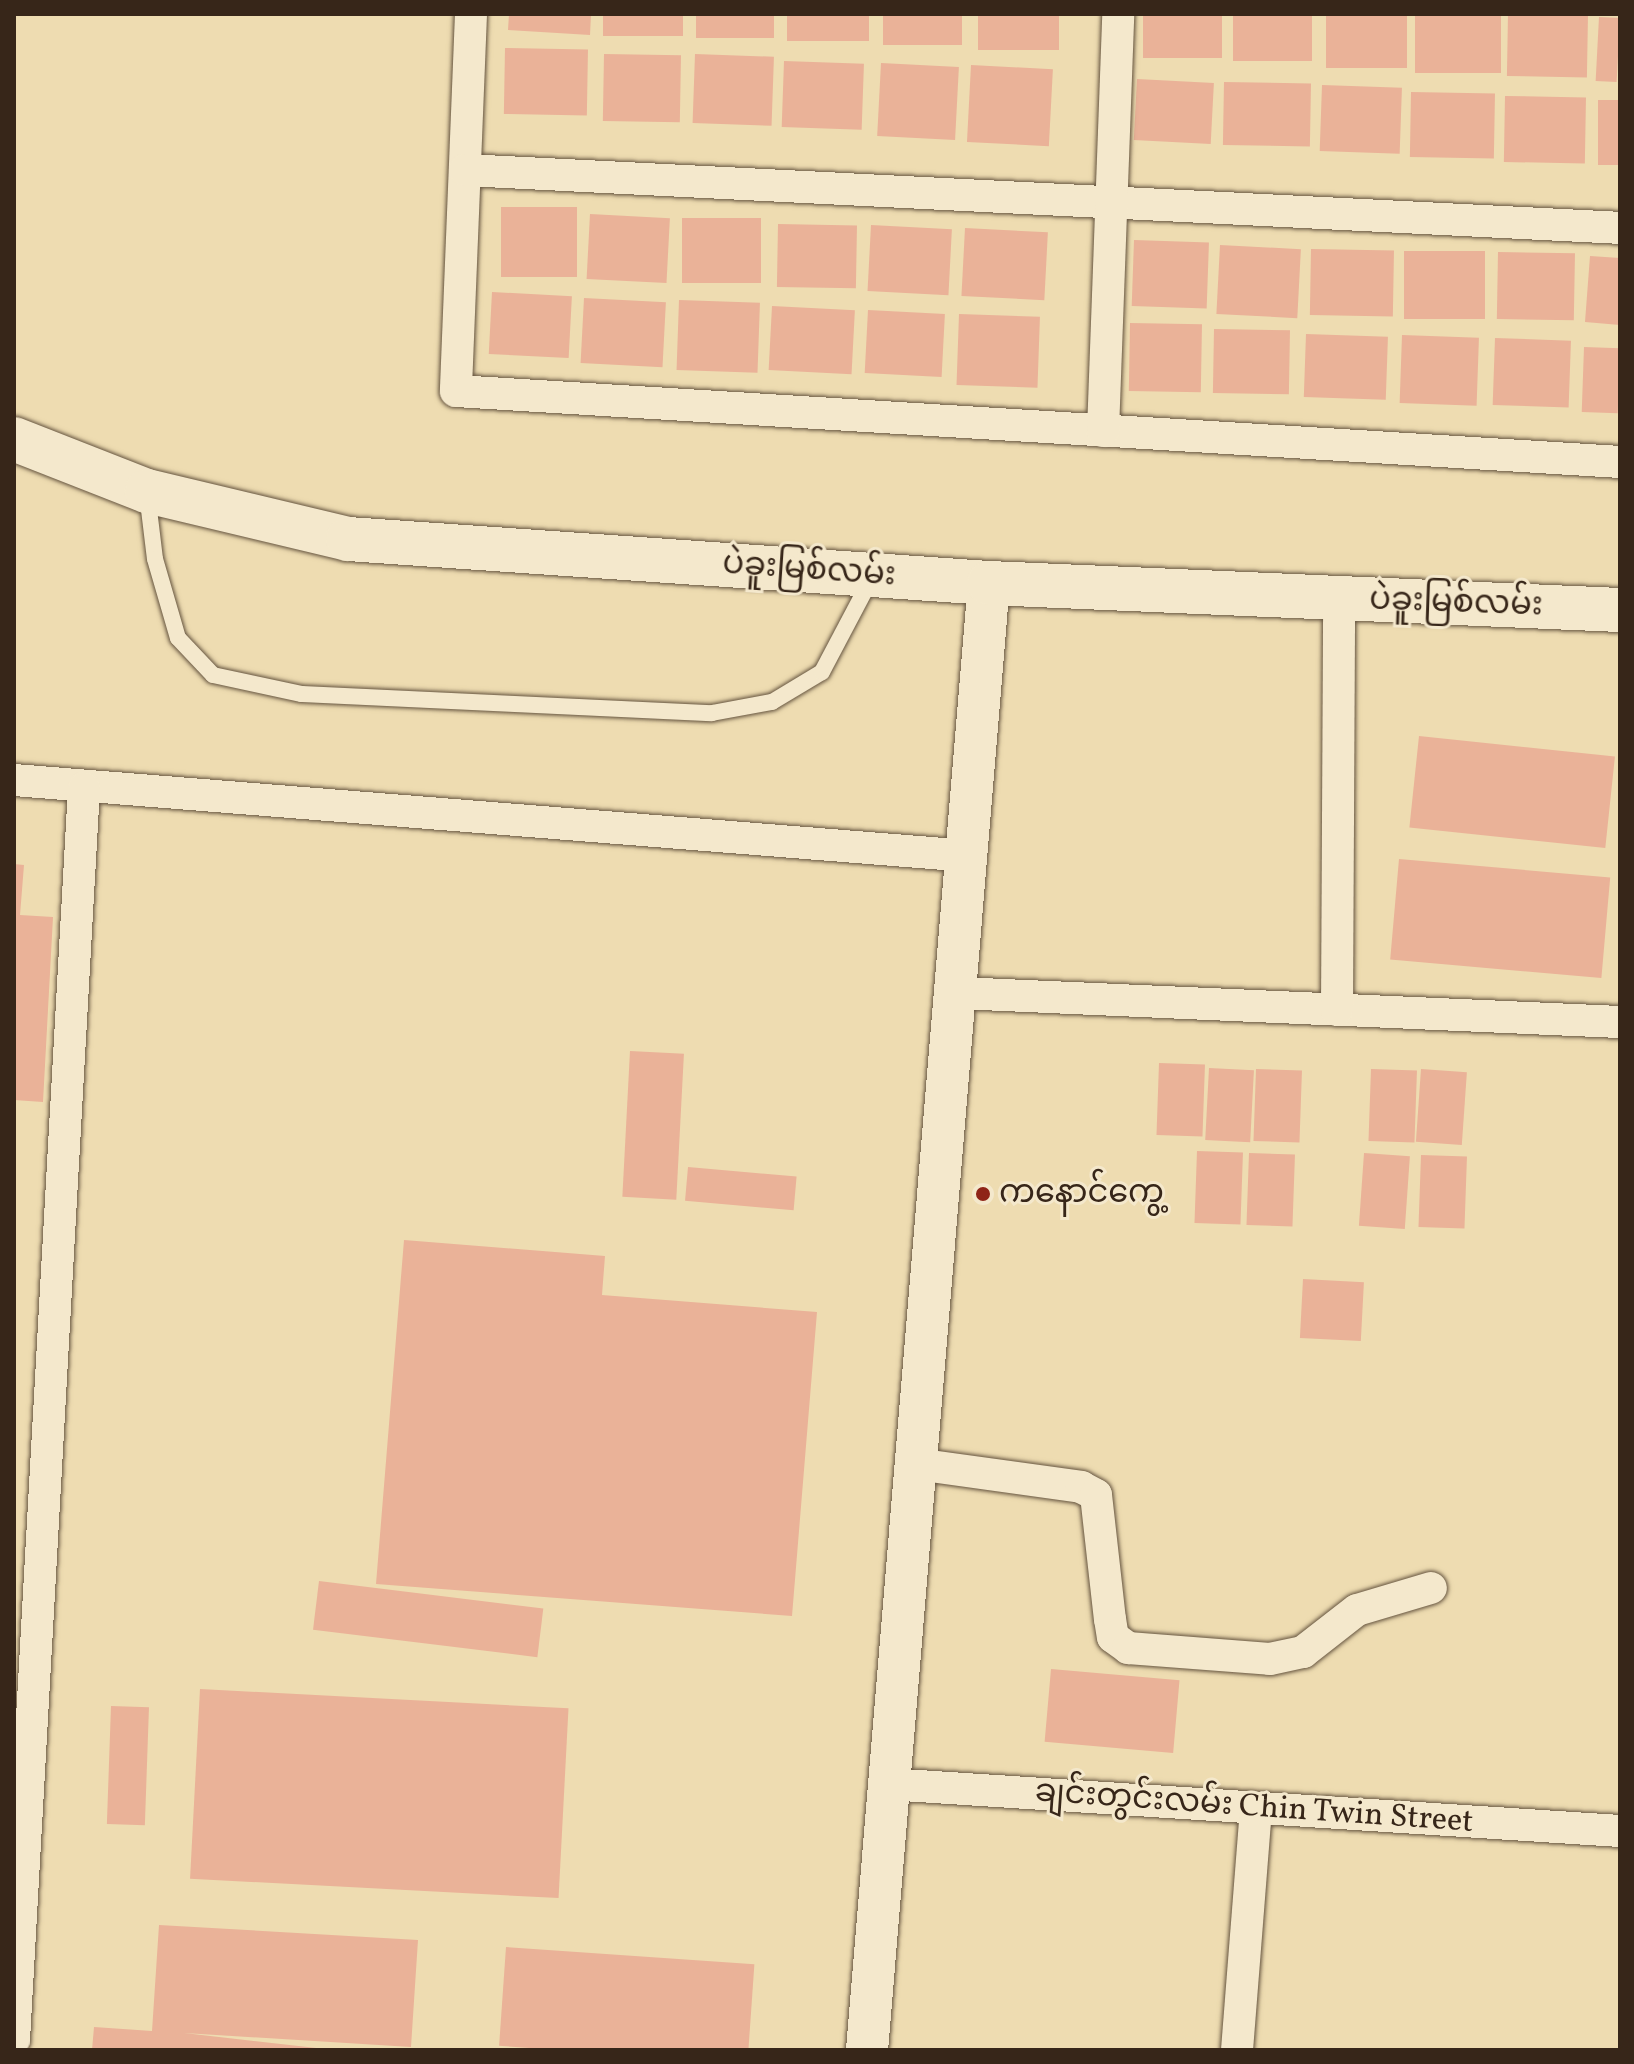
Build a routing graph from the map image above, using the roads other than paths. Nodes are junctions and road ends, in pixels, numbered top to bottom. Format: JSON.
{"nodes":[{"id":1,"x":471,"y":14,"type":"edge"},
{"id":2,"x":1118,"y":14,"type":"edge"},
{"id":3,"x":465,"y":170,"type":"junction"},
{"id":4,"x":1111,"y":203,"type":"junction"},
{"id":5,"x":1620,"y":228,"type":"edge"},
{"id":6,"x":1103,"y":431,"type":"junction"},
{"id":7,"x":14,"y":439,"type":"edge"},
{"id":8,"x":1620,"y":462,"type":"edge"},
{"id":9,"x":147,"y":491,"type":"junction"},
{"id":10,"x":873,"y":575,"type":"junction"},
{"id":11,"x":989,"y":583,"type":"junction"},
{"id":12,"x":1339,"y":600,"type":"junction"},
{"id":13,"x":1620,"y":610,"type":"edge"},
{"id":14,"x":14,"y":780,"type":"edge"},
{"id":15,"x":84,"y":788,"type":"junction"},
{"id":16,"x":968,"y":856,"type":"junction"},
{"id":17,"x":958,"y":993,"type":"junction"},
{"id":18,"x":1337,"y":1010,"type":"junction"},
{"id":19,"x":1620,"y":1022,"type":"edge"},
{"id":20,"x":916,"y":1464,"type":"junction"},
{"id":21,"x":1431,"y":1588,"type":"dead end"},
{"id":22,"x":887,"y":1784,"type":"junction"},
{"id":23,"x":1256,"y":1808,"type":"junction"},
{"id":24,"x":1620,"y":1831,"type":"edge"},
{"id":25,"x":14,"y":2040,"type":"edge"},
{"id":26,"x":867,"y":2050,"type":"edge"},
{"id":27,"x":1237,"y":2050,"type":"edge"}],
"edges":[{"from":1,"to":3,"type":"street"},
{"from":2,"to":4,"type":"street"},
{"from":3,"to":4,"type":"street"},
{"from":3,"to":6,"type":"street"},
{"from":4,"to":5,"type":"street"},
{"from":4,"to":6,"type":"street"},
{"from":6,"to":8,"type":"street"},
{"from":7,"to":9,"type":"main road","name":"ပဲခူးမြစ်လမ်း"},
{"from":9,"to":10,"type":"main road","name":"ပဲခူးမြစ်လမ်း"},
{"from":9,"to":10,"type":"lane"},
{"from":10,"to":11,"type":"main road","name":"ပဲခူးမြစ်လမ်း"},
{"from":11,"to":12,"type":"main road","name":"ပဲခူးမြစ်လမ်း"},
{"from":11,"to":16,"type":"street"},
{"from":12,"to":13,"type":"main road","name":"ပဲခူးမြစ်လမ်း"},
{"from":12,"to":18,"type":"street"},
{"from":14,"to":15,"type":"street"},
{"from":15,"to":16,"type":"street"},
{"from":15,"to":25,"type":"street"},
{"from":16,"to":17,"type":"street"},
{"from":17,"to":18,"type":"street"},
{"from":17,"to":20,"type":"street"},
{"from":18,"to":19,"type":"street"},
{"from":20,"to":21,"type":"street"},
{"from":20,"to":22,"type":"street"},
{"from":22,"to":23,"type":"street","name":"ချင်းတွင်းလမ်း Chin Twin Street"},
{"from":22,"to":26,"type":"street"},
{"from":23,"to":24,"type":"street","name":"ချင်းတွင်းလမ်း Chin Twin Street"},
{"from":23,"to":27,"type":"street"}]}
